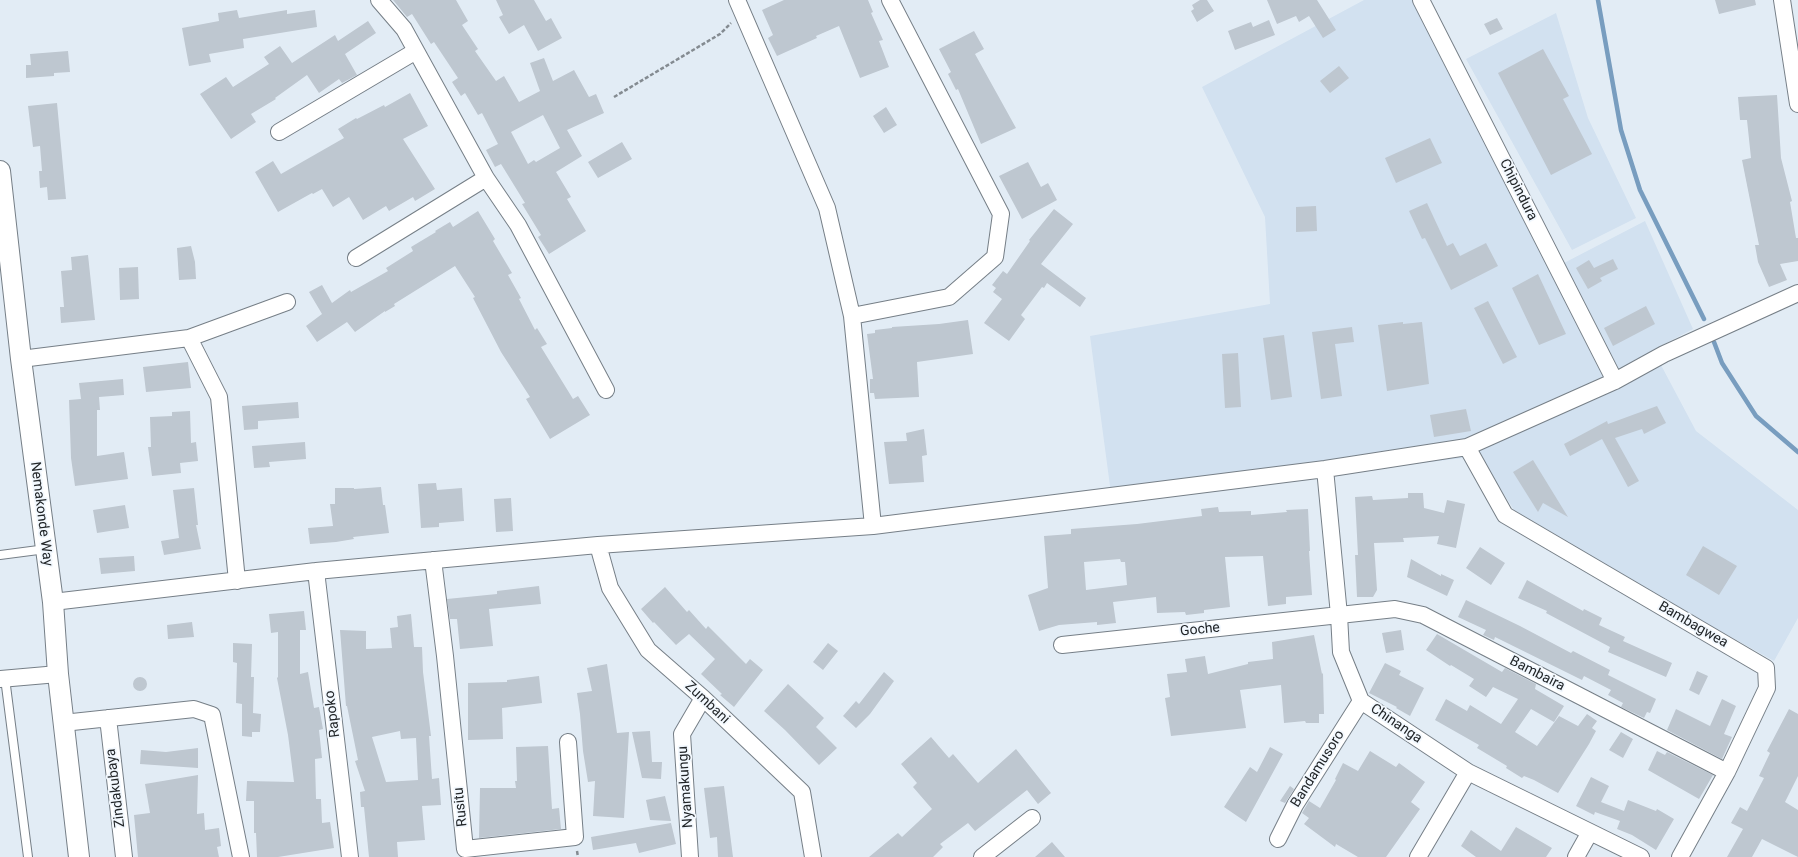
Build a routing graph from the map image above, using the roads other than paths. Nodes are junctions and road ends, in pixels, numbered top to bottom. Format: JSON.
{"nodes":[{"id":1,"x":379,"y":0,"type":"edge"},
{"id":2,"x":890,"y":0,"type":"edge"},
{"id":3,"x":1421,"y":0,"type":"edge"},
{"id":4,"x":1782,"y":0,"type":"edge"},
{"id":5,"x":740,"y":6,"type":"edge"},
{"id":6,"x":416,"y":51,"type":"junction"},
{"id":7,"x":1798,"y":104,"type":"edge"},
{"id":8,"x":279,"y":132,"type":"dead end"},
{"id":9,"x":0,"y":171,"type":"edge"},
{"id":10,"x":486,"y":178,"type":"junction"},
{"id":11,"x":356,"y":258,"type":"dead end"},
{"id":12,"x":1798,"y":293,"type":"edge"},
{"id":13,"x":287,"y":302,"type":"dead end"},
{"id":14,"x":852,"y":316,"type":"junction"},
{"id":15,"x":189,"y":338,"type":"junction"},
{"id":16,"x":21,"y":359,"type":"junction"},
{"id":17,"x":1615,"y":381,"type":"junction"},
{"id":18,"x":606,"y":390,"type":"dead end"},
{"id":19,"x":1467,"y":447,"type":"junction"},
{"id":20,"x":1324,"y":470,"type":"junction"},
{"id":21,"x":873,"y":526,"type":"junction"},
{"id":22,"x":598,"y":545,"type":"junction"},
{"id":23,"x":46,"y":549,"type":"junction"},
{"id":24,"x":0,"y":554,"type":"edge"},
{"id":25,"x":433,"y":560,"type":"junction"},
{"id":26,"x":316,"y":571,"type":"junction"},
{"id":27,"x":237,"y":581,"type":"junction"},
{"id":28,"x":53,"y":602,"type":"junction"},
{"id":29,"x":1339,"y":615,"type":"junction"},
{"id":30,"x":1062,"y":645,"type":"dead end"},
{"id":31,"x":58,"y":674,"type":"junction"},
{"id":32,"x":2,"y":679,"type":"edge"},
{"id":33,"x":703,"y":698,"type":"junction"},
{"id":34,"x":1361,"y":701,"type":"junction"},
{"id":35,"x":108,"y":718,"type":"junction"},
{"id":36,"x":63,"y":724,"type":"junction"},
{"id":37,"x":568,"y":742,"type":"dead end"},
{"id":38,"x":1468,"y":772,"type":"junction"},
{"id":39,"x":1727,"y":772,"type":"junction"},
{"id":40,"x":1032,"y":818,"type":"dead end"},
{"id":41,"x":1590,"y":832,"type":"junction"},
{"id":42,"x":1278,"y":839,"type":"dead end"},
{"id":43,"x":28,"y":857,"type":"edge"},
{"id":44,"x":79,"y":857,"type":"edge"},
{"id":45,"x":124,"y":857,"type":"edge"},
{"id":46,"x":241,"y":857,"type":"edge"},
{"id":47,"x":350,"y":857,"type":"edge"},
{"id":48,"x":690,"y":857,"type":"edge"},
{"id":49,"x":813,"y":857,"type":"edge"},
{"id":50,"x":982,"y":857,"type":"edge"},
{"id":51,"x":1418,"y":857,"type":"edge"},
{"id":52,"x":1576,"y":857,"type":"edge"},
{"id":53,"x":1641,"y":857,"type":"edge"},
{"id":54,"x":1680,"y":857,"type":"edge"}],
"edges":[{"from":1,"to":6,"type":"street"},
{"from":2,"to":14,"type":"street"},
{"from":3,"to":17,"type":"street","name":"Chipindura"},
{"from":4,"to":7,"type":"street"},
{"from":5,"to":14,"type":"street"},
{"from":6,"to":8,"type":"street"},
{"from":6,"to":10,"type":"street"},
{"from":9,"to":16,"type":"street","name":"Nemakonde Way"},
{"from":10,"to":11,"type":"street"},
{"from":10,"to":18,"type":"street"},
{"from":12,"to":17,"type":"street"},
{"from":13,"to":15,"type":"street"},
{"from":14,"to":21,"type":"street"},
{"from":15,"to":16,"type":"street"},
{"from":15,"to":27,"type":"street"},
{"from":16,"to":23,"type":"street","name":"Nemakonde Way"},
{"from":17,"to":19,"type":"street"},
{"from":19,"to":20,"type":"street"},
{"from":19,"to":39,"type":"street","name":"Bambagwea"},
{"from":20,"to":21,"type":"street"},
{"from":20,"to":29,"type":"street","name":"Chinanga"},
{"from":21,"to":22,"type":"street"},
{"from":22,"to":25,"type":"street"},
{"from":22,"to":33,"type":"street","name":"Zumbani"},
{"from":23,"to":24,"type":"lane"},
{"from":23,"to":28,"type":"street","name":"Nemakonde Way"},
{"from":25,"to":26,"type":"street"},
{"from":25,"to":37,"type":"street","name":"Rusitu"},
{"from":26,"to":27,"type":"street"},
{"from":26,"to":47,"type":"street","name":"Rapoko"},
{"from":27,"to":28,"type":"street"},
{"from":28,"to":31,"type":"street","name":"Nemakonde Way"},
{"from":29,"to":30,"type":"street","name":"Goche"},
{"from":29,"to":34,"type":"street","name":"Chinanga"},
{"from":29,"to":39,"type":"street","name":"Bambaira"},
{"from":31,"to":32,"type":"street"},
{"from":31,"to":36,"type":"street","name":"Nemakonde Way"},
{"from":32,"to":43,"type":"lane"},
{"from":33,"to":48,"type":"street","name":"Nyamakungu"},
{"from":33,"to":49,"type":"street","name":"Zumbani"},
{"from":34,"to":38,"type":"street","name":"Chinanga"},
{"from":34,"to":42,"type":"street","name":"Bandamusoro"},
{"from":35,"to":36,"type":"street"},
{"from":35,"to":45,"type":"street","name":"Zindakubaya"},
{"from":35,"to":46,"type":"street"},
{"from":36,"to":44,"type":"street","name":"Nemakonde Way"},
{"from":38,"to":41,"type":"street","name":"Chinanga"},
{"from":38,"to":51,"type":"street"},
{"from":39,"to":54,"type":"street","name":"Bambagwea"},
{"from":40,"to":50,"type":"street"},
{"from":41,"to":52,"type":"street"},
{"from":41,"to":53,"type":"street","name":"Chinanga"}]}
